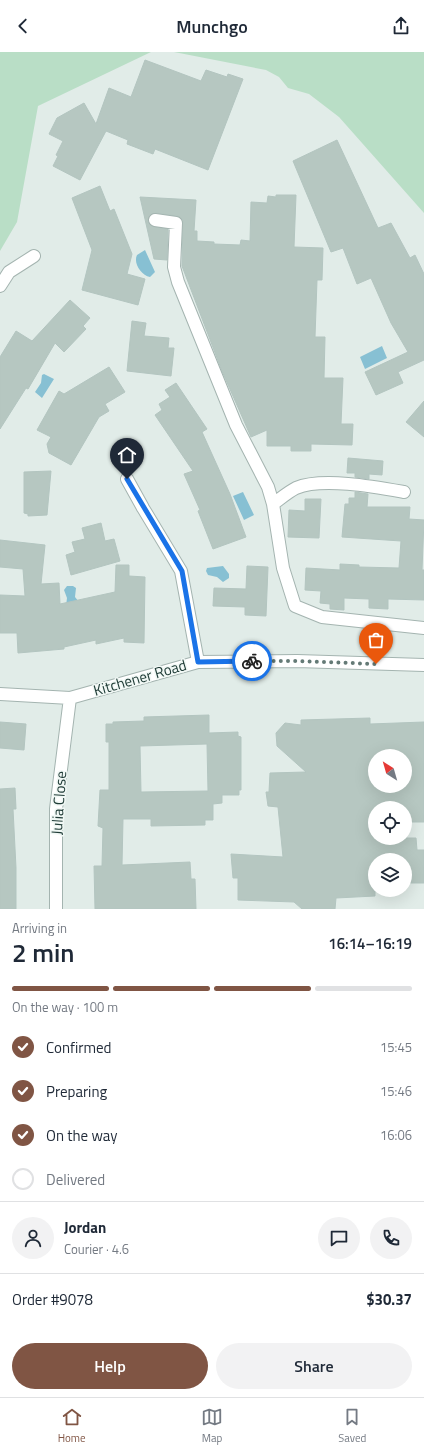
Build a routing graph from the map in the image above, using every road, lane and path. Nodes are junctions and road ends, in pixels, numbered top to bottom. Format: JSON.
{"nodes":[{"id":1,"x":155,"y":220,"type":"dead end"},
{"id":2,"x":34,"y":256,"type":"dead end"},
{"id":3,"x":0,"y":286,"type":"edge"},
{"id":4,"x":127,"y":479,"type":"dead end"},
{"id":5,"x":404,"y":492,"type":"dead end"},
{"id":6,"x":273,"y":504,"type":"junction"},
{"id":7,"x":424,"y":628,"type":"edge"},
{"id":8,"x":198,"y":662,"type":"junction"},
{"id":9,"x":424,"y":666,"type":"edge"},
{"id":10,"x":0,"y":694,"type":"edge"},
{"id":11,"x":70,"y":698,"type":"junction"},
{"id":12,"x":56,"y":909,"type":"edge"}],
"edges":[{"from":1,"to":6,"type":"street"},
{"from":2,"to":3,"type":"street"},
{"from":4,"to":8,"type":"street"},
{"from":5,"to":6,"type":"street"},
{"from":6,"to":7,"type":"street"},
{"from":8,"to":9,"type":"street","name":"Kitchener Road"},
{"from":8,"to":11,"type":"street","name":"Kitchener Road"},
{"from":10,"to":11,"type":"street","name":"Kitchener Road"},
{"from":11,"to":12,"type":"street","name":"Julia Close"}]}
